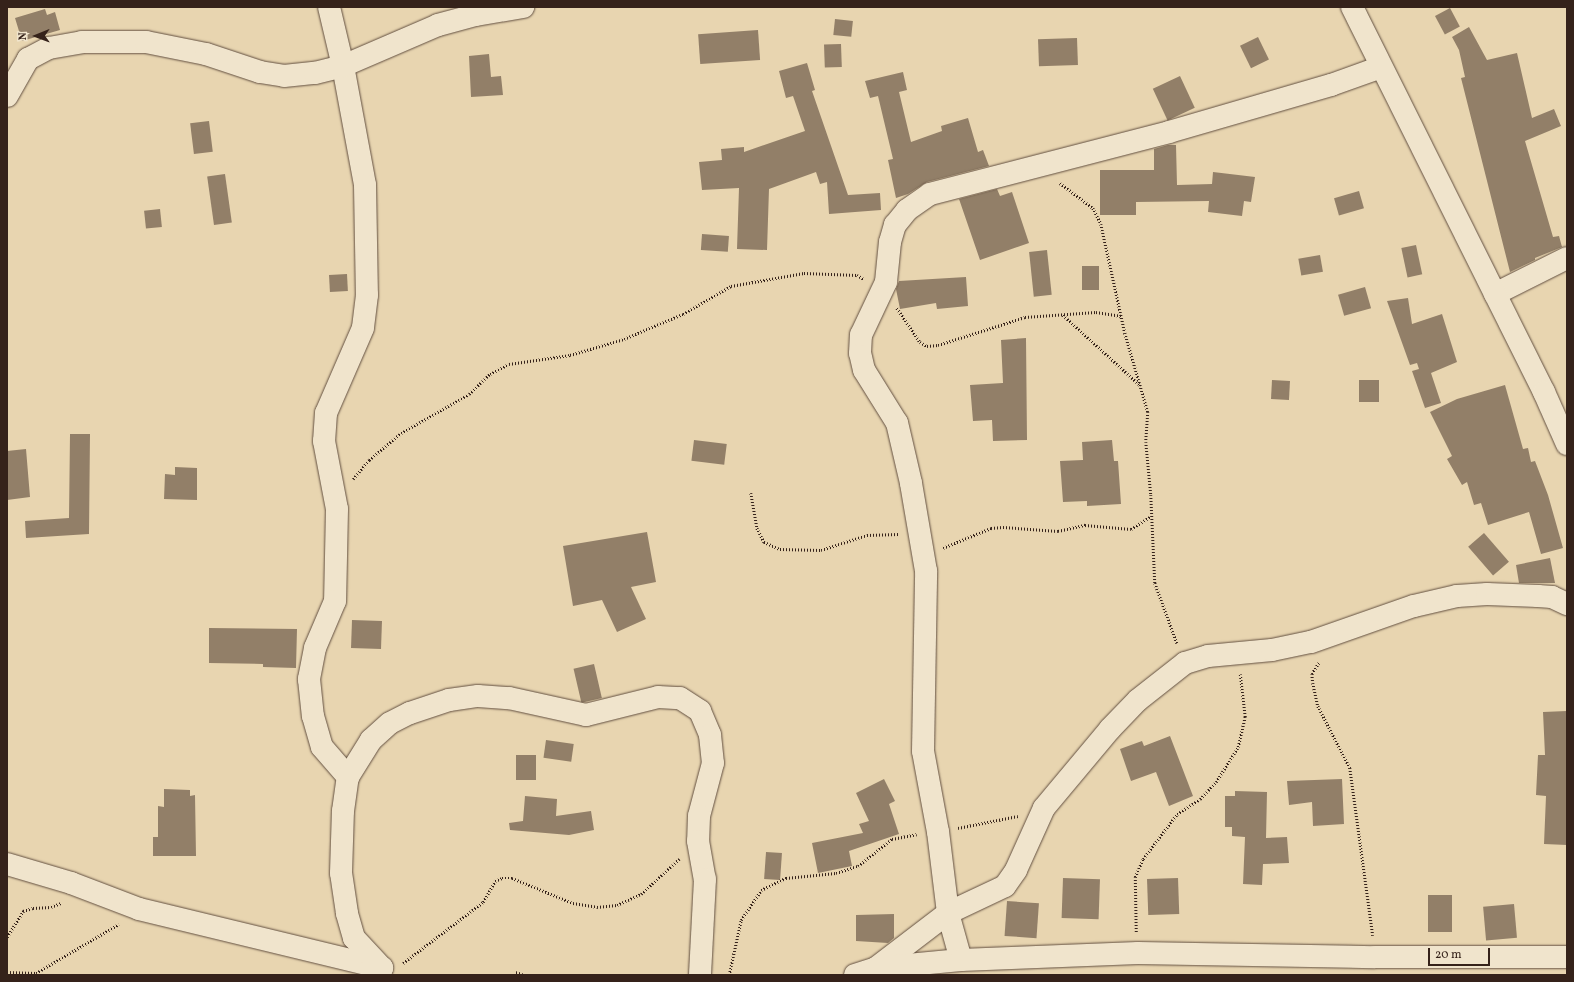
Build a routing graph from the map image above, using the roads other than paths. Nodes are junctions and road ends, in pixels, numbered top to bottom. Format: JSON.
{"nodes":[{"id":1,"x":329,"y":7,"type":"edge"},
{"id":2,"x":522,"y":7,"type":"edge"},
{"id":3,"x":1352,"y":7,"type":"edge"},
{"id":4,"x":343,"y":66,"type":"junction"},
{"id":5,"x":1381,"y":67,"type":"junction"},
{"id":6,"x":7,"y":96,"type":"edge"},
{"id":7,"x":1567,"y":258,"type":"edge"},
{"id":8,"x":1495,"y":294,"type":"junction"},
{"id":9,"x":1567,"y":444,"type":"edge"},
{"id":10,"x":1567,"y":604,"type":"edge"},
{"id":11,"x":348,"y":777,"type":"junction"},
{"id":12,"x":7,"y":864,"type":"edge"},
{"id":13,"x":948,"y":913,"type":"junction"},
{"id":14,"x":1567,"y":957,"type":"edge"},
{"id":15,"x":961,"y":960,"type":"junction"},
{"id":16,"x":876,"y":968,"type":"junction"},
{"id":17,"x":386,"y":970,"type":"edge"},
{"id":18,"x":700,"y":975,"type":"edge"},
{"id":19,"x":855,"y":975,"type":"edge"}],
"edges":[{"from":1,"to":4,"type":"street"},
{"from":2,"to":4,"type":"street"},
{"from":3,"to":5,"type":"street"},
{"from":4,"to":6,"type":"street"},
{"from":4,"to":11,"type":"street"},
{"from":5,"to":8,"type":"street"},
{"from":5,"to":13,"type":"street"},
{"from":7,"to":8,"type":"street"},
{"from":8,"to":9,"type":"street"},
{"from":10,"to":13,"type":"street"},
{"from":11,"to":17,"type":"street"},
{"from":11,"to":18,"type":"street"},
{"from":12,"to":17,"type":"street"},
{"from":13,"to":15,"type":"street"},
{"from":13,"to":16,"type":"street"},
{"from":14,"to":15,"type":"street"},
{"from":15,"to":16,"type":"street"},
{"from":16,"to":19,"type":"street"}]}
